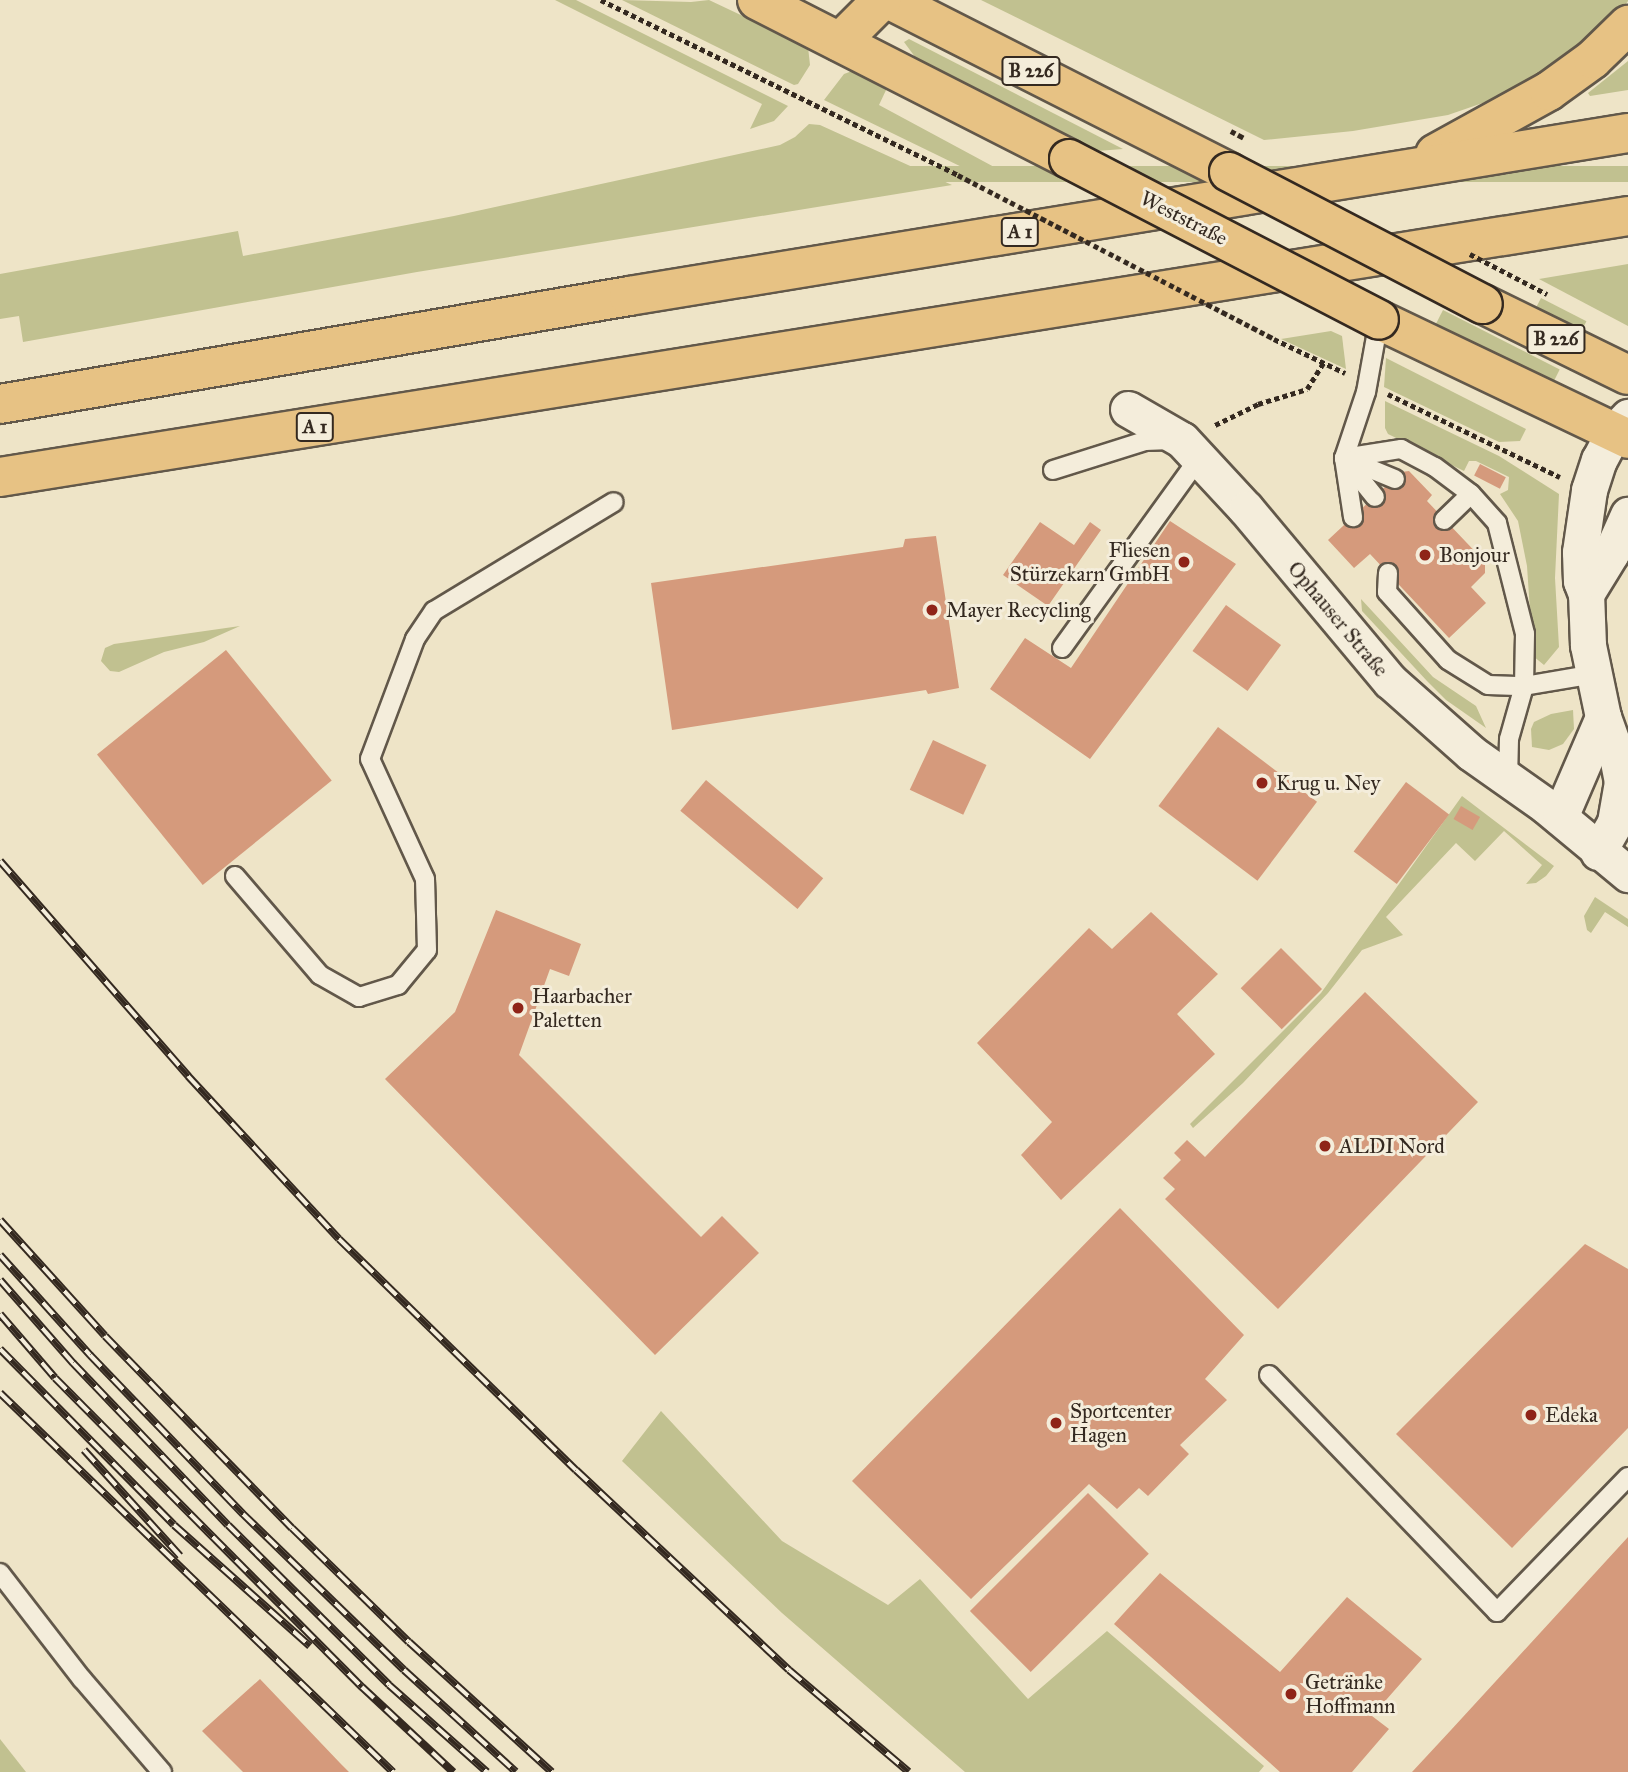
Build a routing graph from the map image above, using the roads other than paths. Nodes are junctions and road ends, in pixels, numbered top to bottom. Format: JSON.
{"nodes":[{"id":1,"x":757,"y":0,"type":"edge"},
{"id":2,"x":851,"y":0,"type":"edge"},
{"id":3,"x":882,"y":0,"type":"edge"},
{"id":4,"x":890,"y":0,"type":"edge"},
{"id":5,"x":1628,"y":25,"type":"edge"},
{"id":6,"x":840,"y":42,"type":"junction"},
{"id":7,"x":1628,"y":133,"type":"edge"},
{"id":8,"x":1412,"y":167,"type":"junction"},
{"id":9,"x":1628,"y":216,"type":"edge"},
{"id":10,"x":1379,"y":320,"type":"junction"},
{"id":11,"x":1628,"y":375,"type":"edge"},
{"id":12,"x":0,"y":404,"type":"edge"},
{"id":13,"x":1128,"y":410,"type":"dead end"},
{"id":14,"x":1623,"y":429,"type":"edge"},
{"id":15,"x":1190,"y":449,"type":"junction"},
{"id":16,"x":1344,"y":458,"type":"junction"},
{"id":17,"x":1053,"y":470,"type":"dead end"},
{"id":18,"x":0,"y":477,"type":"edge"},
{"id":19,"x":1395,"y":479,"type":"dead end"},
{"id":20,"x":1471,"y":494,"type":"junction"},
{"id":21,"x":1375,"y":497,"type":"dead end"},
{"id":22,"x":614,"y":502,"type":"dead end"},
{"id":23,"x":1628,"y":515,"type":"edge"},
{"id":24,"x":1353,"y":517,"type":"dead end"},
{"id":25,"x":1444,"y":520,"type":"dead end"},
{"id":26,"x":1388,"y":573,"type":"dead end"},
{"id":27,"x":1586,"y":594,"type":"junction"},
{"id":28,"x":1062,"y":648,"type":"dead end"},
{"id":29,"x":1594,"y":674,"type":"junction"},
{"id":30,"x":1524,"y":686,"type":"junction"},
{"id":31,"x":1603,"y":717,"type":"junction"},
{"id":32,"x":1508,"y":779,"type":"junction"},
{"id":33,"x":1560,"y":817,"type":"junction"},
{"id":34,"x":1598,"y":852,"type":"junction"},
{"id":35,"x":1628,"y":874,"type":"edge"},
{"id":36,"x":235,"y":876,"type":"dead end"},
{"id":37,"x":1269,"y":1375,"type":"dead end"},
{"id":38,"x":1628,"y":1477,"type":"edge"},
{"id":39,"x":0,"y":1573,"type":"edge"},
{"id":40,"x":162,"y":1772,"type":"edge"}],
"edges":[{"from":1,"to":6,"type":"main road","name":"Weststraße","number":"B 226"},
{"from":2,"to":6,"type":"main road"},
{"from":3,"to":6,"type":"main road"},
{"from":4,"to":11,"type":"main road","number":"B 226","bridge":true},
{"from":5,"to":8,"type":"main road"},
{"from":6,"to":10,"type":"main road","name":"Weststraße","number":"B 226","bridge":true},
{"from":7,"to":8,"type":"main road","number":"A 1"},
{"from":8,"to":12,"type":"main road","number":"A 1"},
{"from":9,"to":18,"type":"main road","number":"A 1"},
{"from":10,"to":14,"type":"main road","name":"Weststraße","number":"B 226"},
{"from":10,"to":16,"type":"lane"},
{"from":13,"to":15,"type":"street","name":"Ophauser Straße"},
{"from":14,"to":27,"type":"street"},
{"from":15,"to":17,"type":"lane"},
{"from":15,"to":28,"type":"lane"},
{"from":15,"to":32,"type":"street","name":"Ophauser Straße"},
{"from":16,"to":19,"type":"lane"},
{"from":16,"to":20,"type":"lane"},
{"from":16,"to":21,"type":"lane"},
{"from":16,"to":24,"type":"lane"},
{"from":20,"to":25,"type":"lane"},
{"from":20,"to":30,"type":"lane"},
{"from":22,"to":36,"type":"lane"},
{"from":23,"to":27,"type":"street"},
{"from":26,"to":30,"type":"lane"},
{"from":27,"to":29,"type":"street"},
{"from":29,"to":30,"type":"lane"},
{"from":29,"to":31,"type":"street"},
{"from":30,"to":32,"type":"lane"},
{"from":31,"to":33,"type":"street"},
{"from":31,"to":34,"type":"street"},
{"from":32,"to":33,"type":"street","name":"Ophauser Straße"},
{"from":33,"to":34,"type":"street","name":"Ophauser Straße"},
{"from":34,"to":35,"type":"street","name":"Ophauser Straße"},
{"from":37,"to":38,"type":"lane"},
{"from":39,"to":40,"type":"lane"}]}
